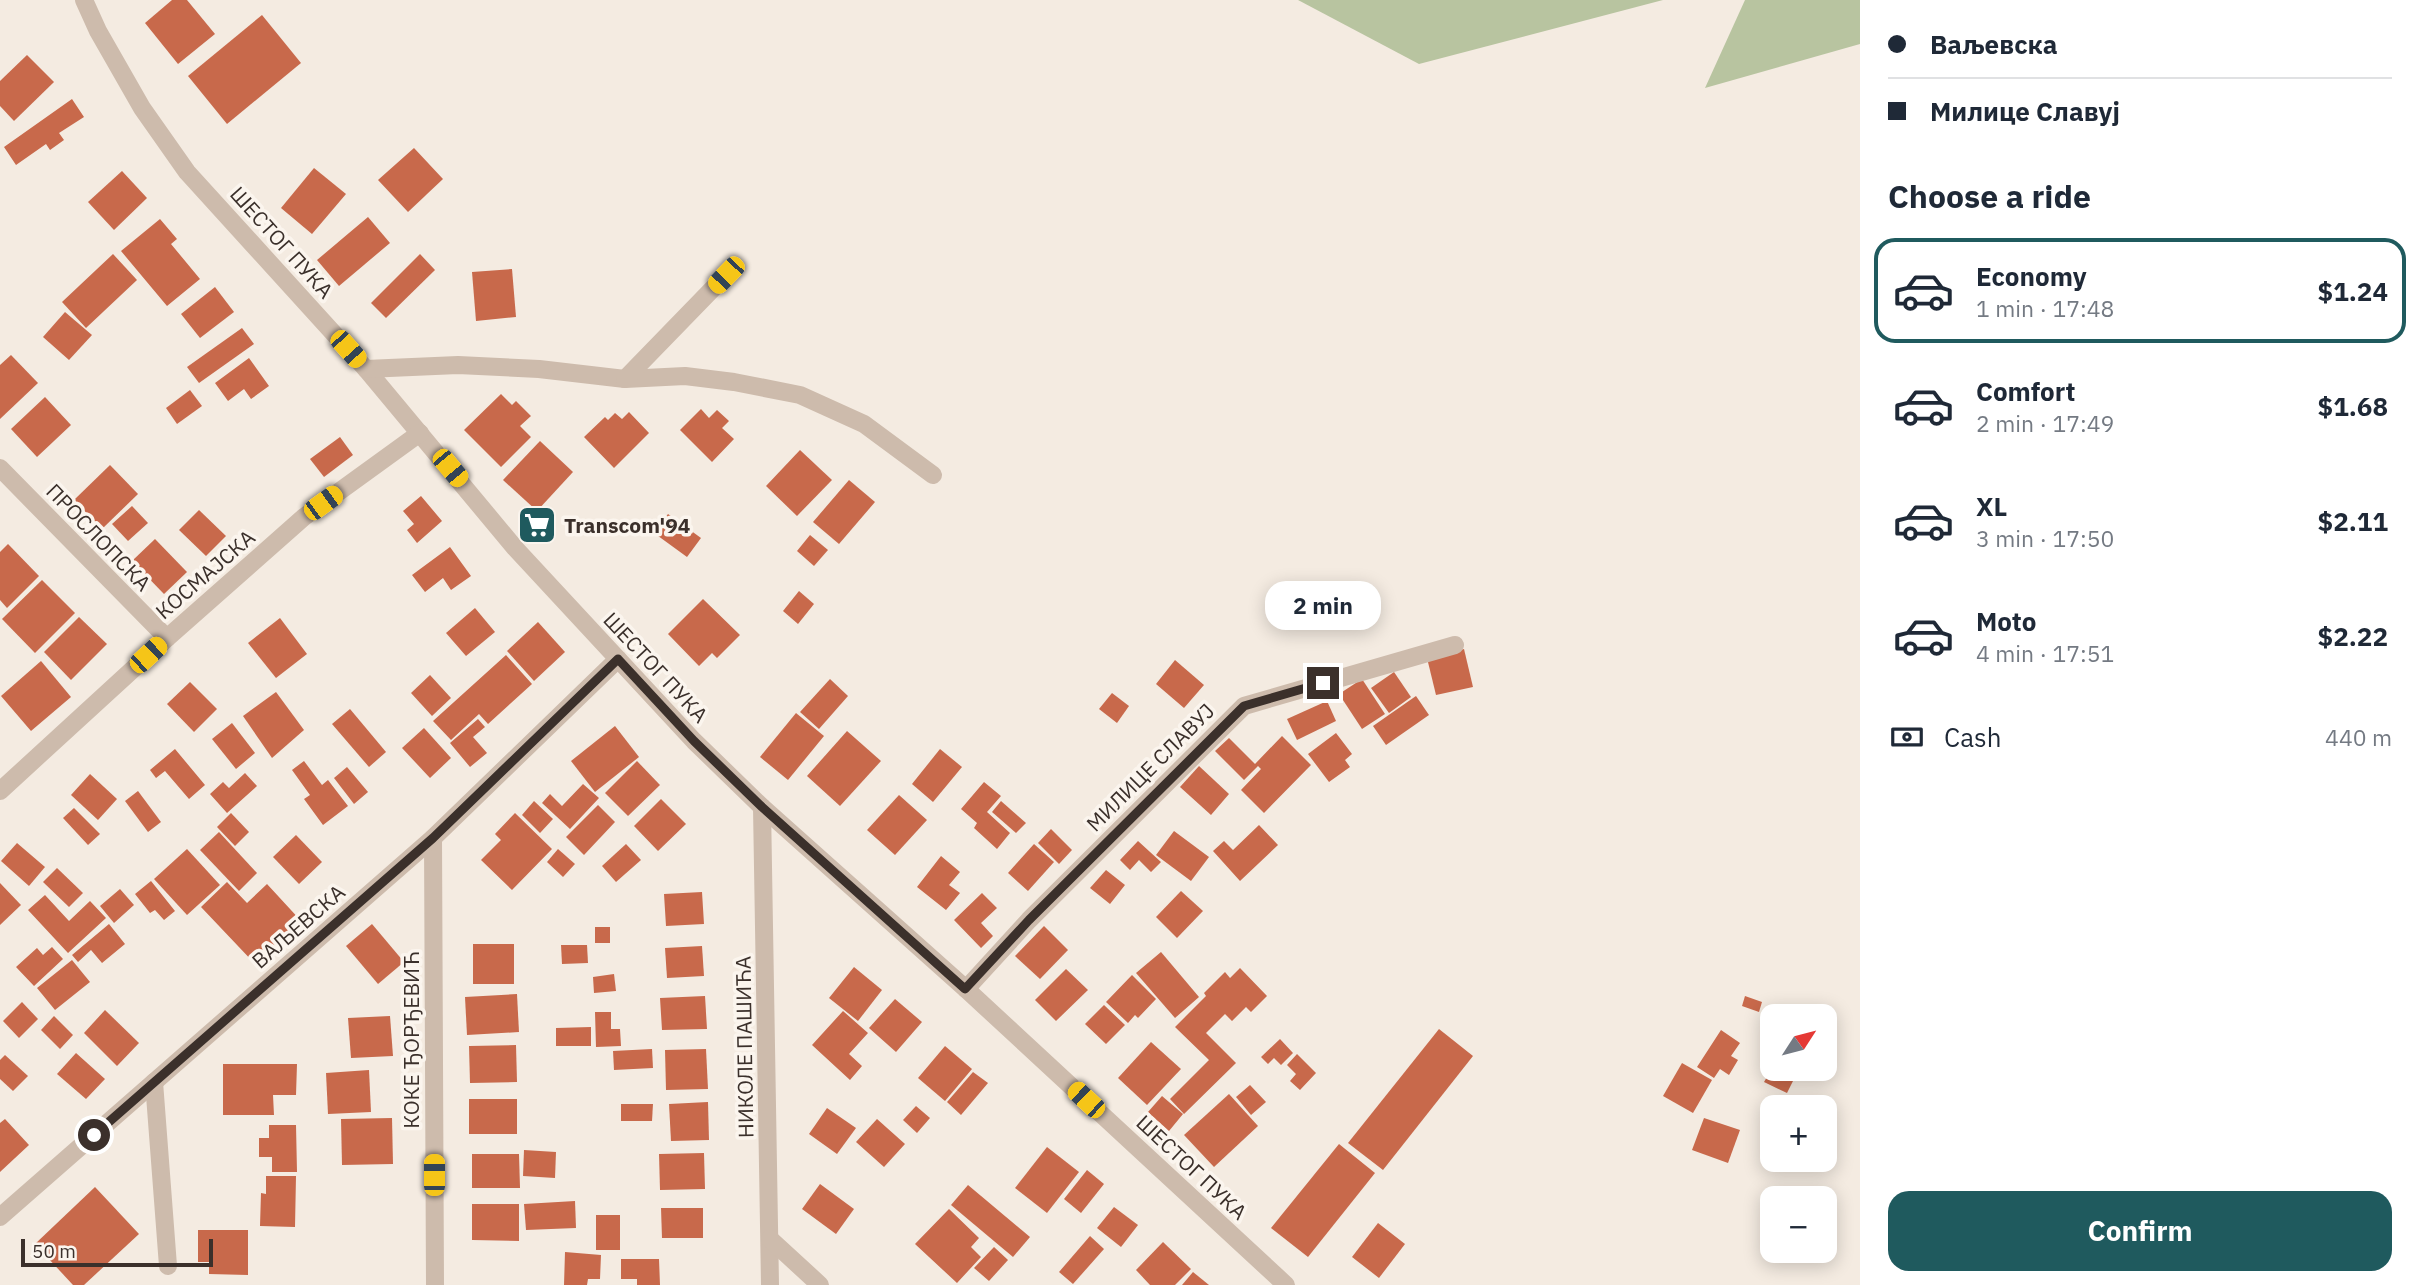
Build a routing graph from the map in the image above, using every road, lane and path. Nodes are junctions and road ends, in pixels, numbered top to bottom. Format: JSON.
{"nodes":[{"id":1,"x":83,"y":0,"type":"edge"},
{"id":2,"x":726,"y":275,"type":"dead end"},
{"id":3,"x":366,"y":369,"type":"junction"},
{"id":4,"x":625,"y":379,"type":"junction"},
{"id":5,"x":420,"y":433,"type":"junction"},
{"id":6,"x":0,"y":468,"type":"edge"},
{"id":7,"x":933,"y":475,"type":"dead end"},
{"id":8,"x":166,"y":638,"type":"junction"},
{"id":9,"x":1455,"y":645,"type":"dead end"},
{"id":10,"x":618,"y":659,"type":"junction"},
{"id":11,"x":0,"y":791,"type":"edge"},
{"id":12,"x":762,"y":807,"type":"junction"},
{"id":13,"x":433,"y":838,"type":"junction"},
{"id":14,"x":965,"y":989,"type":"junction"},
{"id":15,"x":154,"y":1082,"type":"junction"},
{"id":16,"x":0,"y":1217,"type":"edge"},
{"id":17,"x":770,"y":1239,"type":"junction"},
{"id":18,"x":168,"y":1266,"type":"dead end"},
{"id":19,"x":435,"y":1285,"type":"edge"},
{"id":20,"x":770,"y":1285,"type":"edge"},
{"id":21,"x":820,"y":1285,"type":"edge"},
{"id":22,"x":1286,"y":1285,"type":"edge"}],
"edges":[{"from":1,"to":3,"type":"street","name":"ШЕСТОГ ПУКА"},
{"from":2,"to":4,"type":"street"},
{"from":3,"to":4,"type":"street"},
{"from":3,"to":5,"type":"street","name":"ШЕСТОГ ПУКА"},
{"from":4,"to":7,"type":"street"},
{"from":5,"to":8,"type":"street","name":"КОСМАЈСКА"},
{"from":5,"to":10,"type":"street","name":"ШЕСТОГ ПУКА"},
{"from":6,"to":8,"type":"street","name":"ПРОСЛОПСКА"},
{"from":8,"to":11,"type":"street","name":"КОСМАЈСКА"},
{"from":9,"to":14,"type":"street","name":"МИЛИЦЕ СЛАВУЈ"},
{"from":10,"to":12,"type":"street","name":"ШЕСТОГ ПУКА"},
{"from":10,"to":13,"type":"street","name":"ВАЉЕВСКА"},
{"from":12,"to":14,"type":"street","name":"ШЕСТОГ ПУКА"},
{"from":12,"to":17,"type":"street","name":"НИКОЛЕ ПАШИЋА"},
{"from":13,"to":15,"type":"street","name":"ВАЉЕВСКА"},
{"from":13,"to":19,"type":"street","name":"КОКЕ ЂОРЂЕВИЋ"},
{"from":14,"to":22,"type":"street","name":"ШЕСТОГ ПУКА"},
{"from":15,"to":16,"type":"street","name":"ВАЉЕВСКА"},
{"from":15,"to":18,"type":"street"},
{"from":17,"to":20,"type":"street","name":"НИКОЛЕ ПАШИЋА"},
{"from":17,"to":21,"type":"street"}]}
